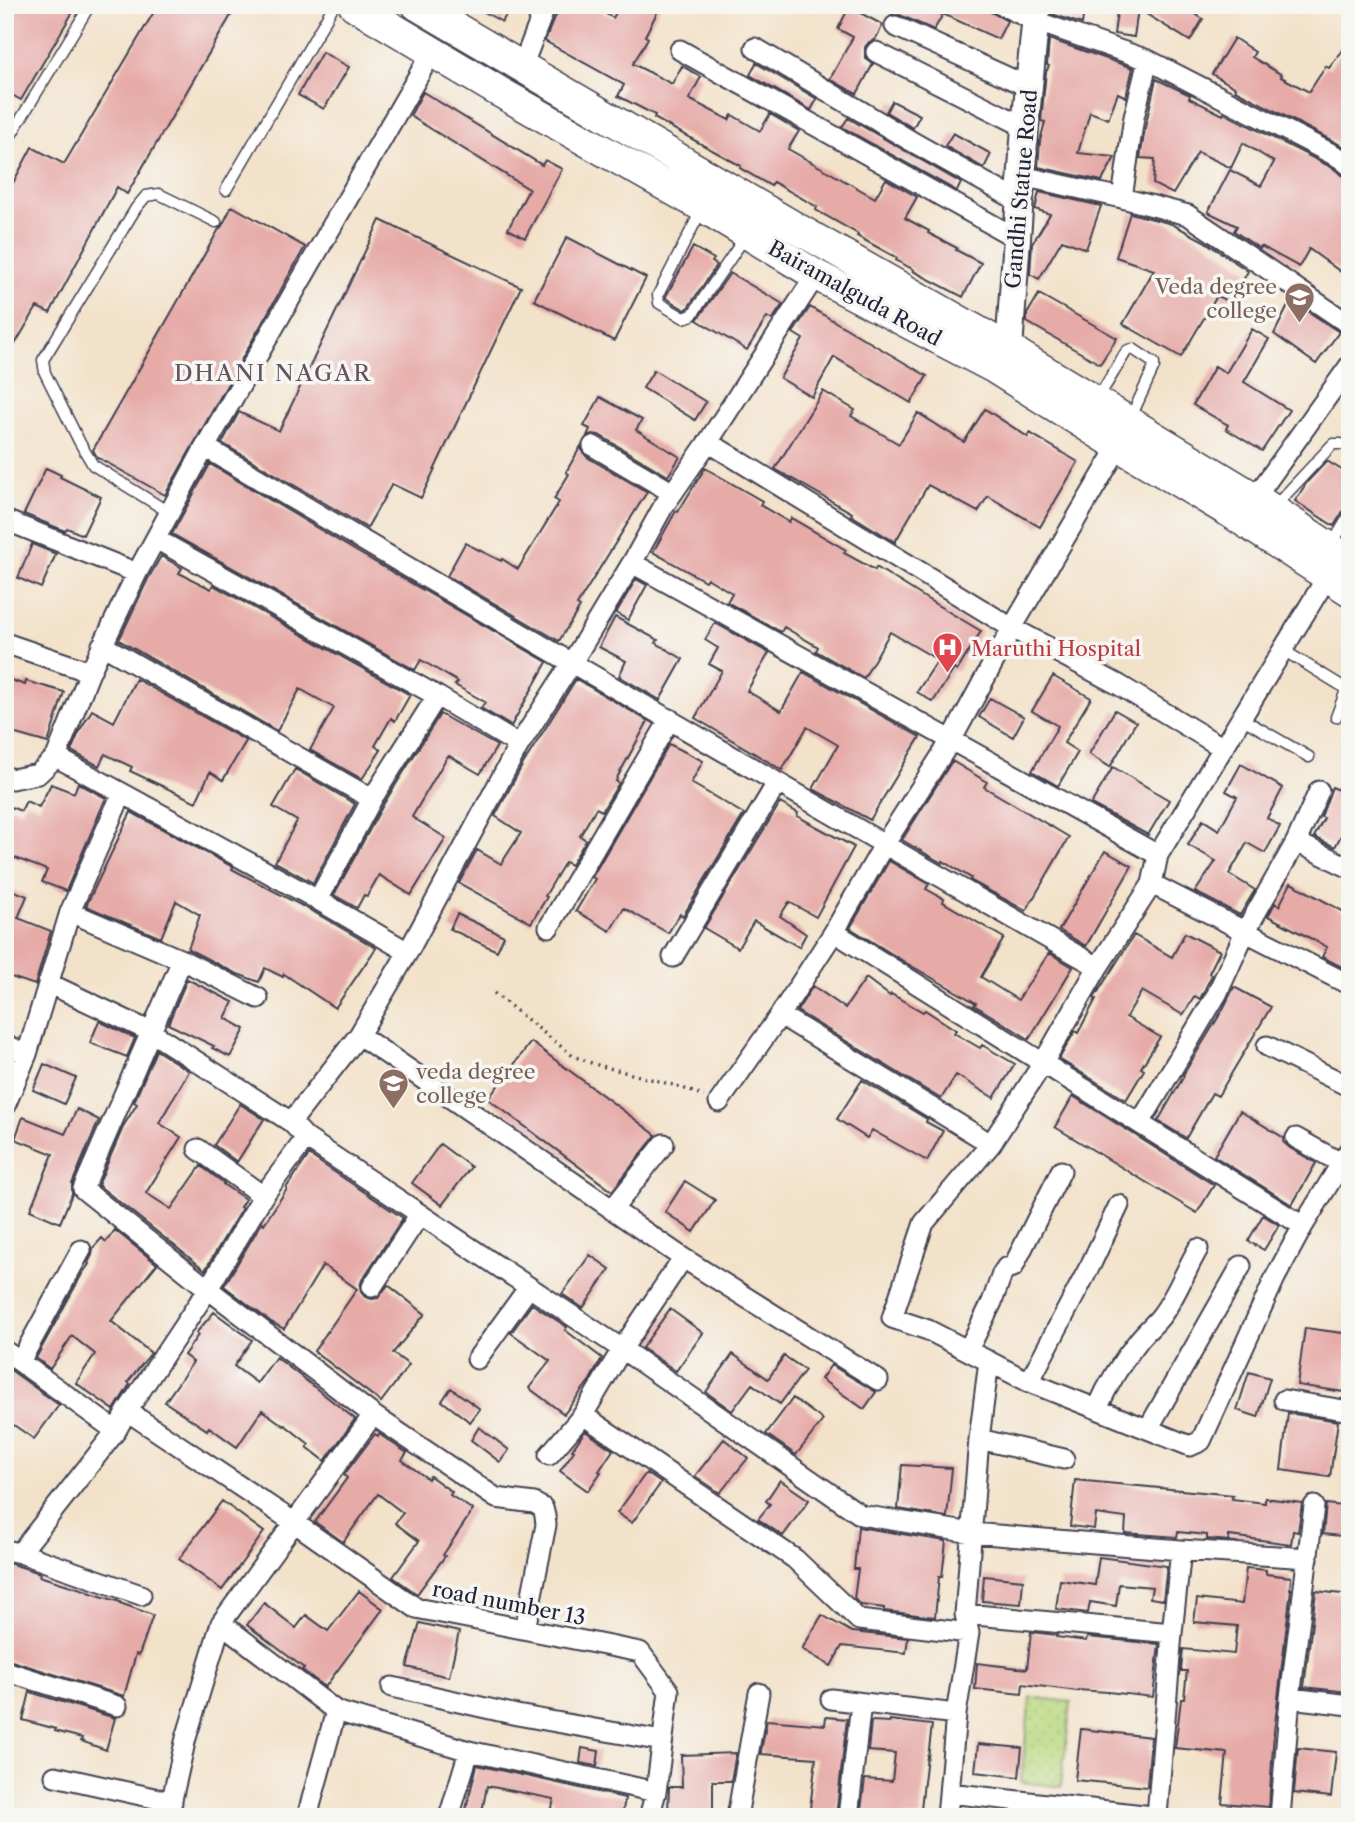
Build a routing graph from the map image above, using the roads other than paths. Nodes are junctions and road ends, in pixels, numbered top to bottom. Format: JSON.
{"nodes":[{"id":1,"x":90,"y":5,"type":"edge"},
{"id":2,"x":334,"y":5,"type":"edge"},
{"id":3,"x":354,"y":5,"type":"edge"},
{"id":4,"x":417,"y":5,"type":"edge"},
{"id":5,"x":546,"y":5,"type":"edge"},
{"id":6,"x":1001,"y":5,"type":"edge"},
{"id":7,"x":1036,"y":13,"type":"edge"},
{"id":8,"x":895,"y":26,"type":"dead end"},
{"id":9,"x":755,"y":48,"type":"dead end"},
{"id":10,"x":680,"y":50,"type":"dead end"},
{"id":11,"x":432,"y":52,"type":"junction"},
{"id":12,"x":876,"y":52,"type":"dead end"},
{"id":13,"x":1148,"y":60,"type":"junction"},
{"id":14,"x":522,"y":67,"type":"junction"},
{"id":15,"x":1029,"y":87,"type":"junction"},
{"id":16,"x":1025,"y":127,"type":"junction"},
{"id":17,"x":5,"y":145,"type":"edge"},
{"id":18,"x":1350,"y":166,"type":"edge"},
{"id":19,"x":1022,"y":176,"type":"junction"},
{"id":20,"x":226,"y":190,"type":"dead end"},
{"id":21,"x":1122,"y":198,"type":"junction"},
{"id":22,"x":1020,"y":202,"type":"junction"},
{"id":23,"x":703,"y":207,"type":"junction"},
{"id":24,"x":216,"y":222,"type":"dead end"},
{"id":25,"x":747,"y":234,"type":"junction"},
{"id":26,"x":1016,"y":238,"type":"junction"},
{"id":27,"x":816,"y":275,"type":"junction"},
{"id":28,"x":1350,"y":325,"type":"edge"},
{"id":29,"x":1002,"y":359,"type":"junction"},
{"id":30,"x":1347,"y":375,"type":"edge"},
{"id":31,"x":1096,"y":402,"type":"junction"},
{"id":32,"x":1124,"y":434,"type":"junction"},
{"id":33,"x":708,"y":442,"type":"junction"},
{"id":34,"x":593,"y":446,"type":"dead end"},
{"id":35,"x":205,"y":447,"type":"junction"},
{"id":36,"x":1350,"y":447,"type":"edge"},
{"id":37,"x":673,"y":493,"type":"junction"},
{"id":38,"x":1263,"y":503,"type":"junction"},
{"id":39,"x":170,"y":513,"type":"junction"},
{"id":40,"x":1350,"y":514,"type":"edge"},
{"id":41,"x":5,"y":520,"type":"edge"},
{"id":42,"x":156,"y":539,"type":"junction"},
{"id":43,"x":632,"y":563,"type":"junction"},
{"id":44,"x":1339,"y":569,"type":"edge"},
{"id":45,"x":137,"y":573,"type":"junction"},
{"id":46,"x":1012,"y":628,"type":"junction"},
{"id":47,"x":5,"y":643,"type":"edge"},
{"id":48,"x":102,"y":645,"type":"junction"},
{"id":49,"x":1283,"y":650,"type":"junction"},
{"id":50,"x":571,"y":664,"type":"junction"},
{"id":51,"x":90,"y":672,"type":"junction"},
{"id":52,"x":437,"y":696,"type":"junction"},
{"id":53,"x":1336,"y":716,"type":"dead end"},
{"id":54,"x":1241,"y":718,"type":"junction"},
{"id":55,"x":670,"y":719,"type":"junction"},
{"id":56,"x":952,"y":739,"type":"junction"},
{"id":57,"x":519,"y":745,"type":"junction"},
{"id":58,"x":1223,"y":748,"type":"junction"},
{"id":59,"x":57,"y":757,"type":"junction"},
{"id":60,"x":1309,"y":757,"type":"dead end"},
{"id":61,"x":5,"y":776,"type":"edge"},
{"id":62,"x":777,"y":783,"type":"junction"},
{"id":63,"x":1318,"y":791,"type":"dead end"},
{"id":64,"x":122,"y":793,"type":"junction"},
{"id":65,"x":372,"y":799,"type":"junction"},
{"id":66,"x":1296,"y":842,"type":"junction"},
{"id":67,"x":884,"y":845,"type":"junction"},
{"id":68,"x":1158,"y":855,"type":"junction"},
{"id":69,"x":1350,"y":868,"type":"edge"},
{"id":70,"x":1152,"y":884,"type":"junction"},
{"id":71,"x":318,"y":900,"type":"junction"},
{"id":72,"x":71,"y":912,"type":"junction"},
{"id":73,"x":549,"y":927,"type":"dead end"},
{"id":74,"x":834,"y":932,"type":"junction"},
{"id":75,"x":1245,"y":932,"type":"junction"},
{"id":76,"x":408,"y":952,"type":"junction"},
{"id":77,"x":673,"y":957,"type":"dead end"},
{"id":78,"x":182,"y":960,"type":"junction"},
{"id":79,"x":1098,"y":967,"type":"junction"},
{"id":80,"x":48,"y":983,"type":"junction"},
{"id":81,"x":1350,"y":985,"type":"edge"},
{"id":82,"x":258,"y":998,"type":"dead end"},
{"id":83,"x":780,"y":1015,"type":"junction"},
{"id":84,"x":151,"y":1032,"type":"junction"},
{"id":85,"x":359,"y":1035,"type":"junction"},
{"id":86,"x":5,"y":1045,"type":"edge"},
{"id":87,"x":1267,"y":1046,"type":"dead end"},
{"id":88,"x":27,"y":1054,"type":"junction"},
{"id":89,"x":1043,"y":1063,"type":"junction"},
{"id":90,"x":1350,"y":1087,"type":"edge"},
{"id":91,"x":719,"y":1102,"type":"road end"},
{"id":92,"x":5,"y":1105,"type":"edge"},
{"id":93,"x":291,"y":1122,"type":"junction"},
{"id":94,"x":1140,"y":1123,"type":"junction"},
{"id":95,"x":306,"y":1138,"type":"junction"},
{"id":96,"x":1296,"y":1138,"type":"dead end"},
{"id":97,"x":664,"y":1144,"type":"dead end"},
{"id":98,"x":991,"y":1144,"type":"junction"},
{"id":99,"x":198,"y":1149,"type":"dead end"},
{"id":100,"x":1345,"y":1156,"type":"edge"},
{"id":101,"x":1061,"y":1171,"type":"dead end"},
{"id":102,"x":263,"y":1196,"type":"junction"},
{"id":103,"x":1119,"y":1205,"type":"dead end"},
{"id":104,"x":612,"y":1210,"type":"junction"},
{"id":105,"x":420,"y":1214,"type":"junction"},
{"id":106,"x":1303,"y":1226,"type":"junction"},
{"id":107,"x":1198,"y":1249,"type":"dead end"},
{"id":108,"x":81,"y":1250,"type":"dead end"},
{"id":109,"x":683,"y":1258,"type":"junction"},
{"id":110,"x":1241,"y":1266,"type":"dead end"},
{"id":111,"x":372,"y":1287,"type":"dead end"},
{"id":112,"x":529,"y":1287,"type":"junction"},
{"id":113,"x":208,"y":1289,"type":"junction"},
{"id":114,"x":622,"y":1349,"type":"junction"},
{"id":115,"x":968,"y":1350,"type":"junction"},
{"id":116,"x":13,"y":1356,"type":"edge"},
{"id":117,"x":477,"y":1359,"type":"dead end"},
{"id":118,"x":989,"y":1361,"type":"junction"},
{"id":119,"x":878,"y":1380,"type":"dead end"},
{"id":120,"x":1029,"y":1382,"type":"junction"},
{"id":121,"x":1284,"y":1400,"type":"dead end"},
{"id":122,"x":1097,"y":1409,"type":"junction"},
{"id":123,"x":127,"y":1410,"type":"junction"},
{"id":124,"x":1350,"y":1411,"type":"edge"},
{"id":125,"x":373,"y":1415,"type":"junction"},
{"id":126,"x":583,"y":1415,"type":"junction"},
{"id":127,"x":1148,"y":1429,"type":"junction"},
{"id":128,"x":116,"y":1431,"type":"junction"},
{"id":129,"x":979,"y":1439,"type":"junction"},
{"id":130,"x":549,"y":1455,"type":"dead end"},
{"id":131,"x":1064,"y":1459,"type":"dead end"},
{"id":132,"x":1314,"y":1506,"type":"dead end"},
{"id":133,"x":295,"y":1523,"type":"junction"},
{"id":134,"x":972,"y":1533,"type":"junction"},
{"id":135,"x":1181,"y":1550,"type":"junction"},
{"id":136,"x":13,"y":1551,"type":"edge"},
{"id":137,"x":1308,"y":1558,"type":"junction"},
{"id":138,"x":141,"y":1595,"type":"dead end"},
{"id":139,"x":221,"y":1623,"type":"junction"},
{"id":140,"x":967,"y":1623,"type":"junction"},
{"id":141,"x":525,"y":1629,"type":"junction"},
{"id":142,"x":1172,"y":1633,"type":"junction"},
{"id":143,"x":5,"y":1671,"type":"edge"},
{"id":144,"x":392,"y":1687,"type":"dead end"},
{"id":145,"x":759,"y":1693,"type":"dead end"},
{"id":146,"x":1290,"y":1698,"type":"junction"},
{"id":147,"x":831,"y":1699,"type":"dead end"},
{"id":148,"x":861,"y":1703,"type":"junction"},
{"id":149,"x":1350,"y":1705,"type":"edge"},
{"id":150,"x":117,"y":1706,"type":"dead end"},
{"id":151,"x":336,"y":1711,"type":"junction"},
{"id":152,"x":956,"y":1714,"type":"junction"},
{"id":153,"x":662,"y":1741,"type":"junction"},
{"id":154,"x":469,"y":1751,"type":"junction"},
{"id":155,"x":55,"y":1776,"type":"dead end"},
{"id":156,"x":656,"y":1792,"type":"junction"},
{"id":157,"x":949,"y":1793,"type":"junction"},
{"id":158,"x":170,"y":1810,"type":"edge"},
{"id":159,"x":1074,"y":1812,"type":"edge"},
{"id":160,"x":1159,"y":1816,"type":"edge"},
{"id":161,"x":307,"y":1817,"type":"edge"},
{"id":162,"x":449,"y":1817,"type":"edge"},
{"id":163,"x":649,"y":1817,"type":"edge"},
{"id":164,"x":737,"y":1817,"type":"edge"},
{"id":165,"x":848,"y":1817,"type":"edge"},
{"id":166,"x":947,"y":1817,"type":"edge"},
{"id":167,"x":1280,"y":1817,"type":"edge"}],
"edges":[{"from":1,"to":17,"type":"lane"},
{"from":2,"to":20,"type":"lane"},
{"from":3,"to":11,"type":"main road","name":"Bairamalguda Road"},
{"from":4,"to":14,"type":"main road","name":"Bairamalguda Road"},
{"from":5,"to":14,"type":"street"},
{"from":6,"to":7,"type":"street"},
{"from":7,"to":13,"type":"street"},
{"from":7,"to":15,"type":"street","name":"Gandhi Statue Road"},
{"from":8,"to":15,"type":"street"},
{"from":9,"to":22,"type":"street"},
{"from":10,"to":26,"type":"street"},
{"from":11,"to":23,"type":"main road","name":"Bairamalguda Road"},
{"from":11,"to":35,"type":"street"},
{"from":12,"to":16,"type":"street"},
{"from":13,"to":18,"type":"street"},
{"from":13,"to":21,"type":"street"},
{"from":14,"to":29,"type":"main road","name":"Bairamalguda Road"},
{"from":15,"to":16,"type":"street","name":"Gandhi Statue Road"},
{"from":16,"to":19,"type":"street","name":"Gandhi Statue Road"},
{"from":19,"to":21,"type":"street"},
{"from":19,"to":22,"type":"street","name":"Gandhi Statue Road"},
{"from":21,"to":28,"type":"street"},
{"from":22,"to":26,"type":"street","name":"Gandhi Statue Road"},
{"from":23,"to":25,"type":"main road","name":"Bairamalguda Road"},
{"from":23,"to":25,"type":"lane"},
{"from":24,"to":39,"type":"lane"},
{"from":25,"to":27,"type":"main road","name":"Bairamalguda Road"},
{"from":26,"to":29,"type":"street","name":"Gandhi Statue Road"},
{"from":27,"to":29,"type":"main road","name":"Bairamalguda Road"},
{"from":27,"to":33,"type":"street"},
{"from":29,"to":31,"type":"main road","name":"Bairamalguda Road"},
{"from":29,"to":32,"type":"main road","name":"Bairamalguda Road"},
{"from":30,"to":38,"type":"street"},
{"from":31,"to":32,"type":"main road","name":"Bairamalguda Road"},
{"from":31,"to":32,"type":"lane"},
{"from":32,"to":38,"type":"main road","name":"Bairamalguda Road"},
{"from":32,"to":44,"type":"main road","name":"Bairamalguda Road"},
{"from":32,"to":46,"type":"street"},
{"from":33,"to":37,"type":"street"},
{"from":33,"to":46,"type":"street"},
{"from":34,"to":37,"type":"street"},
{"from":35,"to":39,"type":"street"},
{"from":35,"to":50,"type":"street"},
{"from":36,"to":38,"type":"lane"},
{"from":37,"to":43,"type":"street"},
{"from":38,"to":44,"type":"main road","name":"Bairamalguda Road"},
{"from":39,"to":42,"type":"street"},
{"from":40,"to":44,"type":"lane"},
{"from":41,"to":45,"type":"street"},
{"from":42,"to":45,"type":"street"},
{"from":42,"to":52,"type":"street"},
{"from":43,"to":50,"type":"street"},
{"from":43,"to":56,"type":"street"},
{"from":44,"to":49,"type":"street"},
{"from":45,"to":48,"type":"street"},
{"from":46,"to":56,"type":"street"},
{"from":46,"to":58,"type":"street"},
{"from":47,"to":51,"type":"street"},
{"from":48,"to":51,"type":"street"},
{"from":48,"to":65,"type":"street"},
{"from":49,"to":53,"type":"lane"},
{"from":49,"to":54,"type":"street"},
{"from":50,"to":55,"type":"street"},
{"from":50,"to":57,"type":"street"},
{"from":51,"to":59,"type":"street"},
{"from":52,"to":57,"type":"street"},
{"from":52,"to":65,"type":"street"},
{"from":54,"to":58,"type":"street"},
{"from":54,"to":60,"type":"lane"},
{"from":55,"to":62,"type":"street"},
{"from":55,"to":73,"type":"street"},
{"from":56,"to":67,"type":"street"},
{"from":56,"to":68,"type":"street"},
{"from":57,"to":76,"type":"street"},
{"from":58,"to":68,"type":"street"},
{"from":59,"to":61,"type":"street"},
{"from":59,"to":64,"type":"street"},
{"from":62,"to":67,"type":"street"},
{"from":62,"to":77,"type":"street"},
{"from":63,"to":66,"type":"street"},
{"from":64,"to":71,"type":"street"},
{"from":64,"to":72,"type":"street"},
{"from":65,"to":71,"type":"street"},
{"from":66,"to":69,"type":"street"},
{"from":66,"to":75,"type":"street"},
{"from":67,"to":74,"type":"street"},
{"from":67,"to":79,"type":"street"},
{"from":68,"to":70,"type":"street"},
{"from":70,"to":75,"type":"street"},
{"from":70,"to":79,"type":"street"},
{"from":71,"to":76,"type":"street"},
{"from":72,"to":78,"type":"street"},
{"from":72,"to":80,"type":"street"},
{"from":74,"to":83,"type":"street"},
{"from":74,"to":89,"type":"street"},
{"from":75,"to":81,"type":"street"},
{"from":75,"to":94,"type":"street"},
{"from":76,"to":85,"type":"street"},
{"from":78,"to":82,"type":"street"},
{"from":78,"to":84,"type":"street"},
{"from":79,"to":89,"type":"street"},
{"from":80,"to":84,"type":"street"},
{"from":80,"to":88,"type":"street"},
{"from":83,"to":91,"type":"street"},
{"from":83,"to":98,"type":"street"},
{"from":84,"to":93,"type":"street"},
{"from":84,"to":113,"type":"street"},
{"from":85,"to":93,"type":"street"},
{"from":85,"to":104,"type":"street"},
{"from":86,"to":88,"type":"street"},
{"from":87,"to":90,"type":"street"},
{"from":88,"to":92,"type":"street"},
{"from":89,"to":94,"type":"street"},
{"from":89,"to":98,"type":"street"},
{"from":93,"to":95,"type":"street"},
{"from":94,"to":106,"type":"street"},
{"from":95,"to":102,"type":"street"},
{"from":95,"to":105,"type":"street"},
{"from":96,"to":100,"type":"street"},
{"from":97,"to":104,"type":"street"},
{"from":98,"to":115,"type":"street"},
{"from":99,"to":102,"type":"street"},
{"from":100,"to":106,"type":"street"},
{"from":101,"to":115,"type":"street"},
{"from":102,"to":113,"type":"street"},
{"from":103,"to":120,"type":"street"},
{"from":104,"to":109,"type":"street"},
{"from":105,"to":111,"type":"street"},
{"from":105,"to":112,"type":"street"},
{"from":106,"to":127,"type":"street"},
{"from":107,"to":122,"type":"street"},
{"from":108,"to":116,"type":"street"},
{"from":109,"to":114,"type":"street"},
{"from":109,"to":119,"type":"street"},
{"from":110,"to":127,"type":"street"},
{"from":112,"to":114,"type":"street"},
{"from":112,"to":117,"type":"street"},
{"from":113,"to":123,"type":"street"},
{"from":113,"to":125,"type":"street"},
{"from":114,"to":126,"type":"street"},
{"from":114,"to":134,"type":"street"},
{"from":115,"to":118,"type":"street"},
{"from":116,"to":128,"type":"street"},
{"from":118,"to":120,"type":"street"},
{"from":118,"to":129,"type":"street"},
{"from":120,"to":122,"type":"street"},
{"from":121,"to":124,"type":"street"},
{"from":122,"to":127,"type":"street"},
{"from":123,"to":128,"type":"street"},
{"from":123,"to":133,"type":"street","name":"road number 13"},
{"from":125,"to":133,"type":"street"},
{"from":125,"to":141,"type":"street"},
{"from":126,"to":130,"type":"street"},
{"from":126,"to":140,"type":"street"},
{"from":128,"to":136,"type":"street"},
{"from":129,"to":131,"type":"street"},
{"from":129,"to":134,"type":"street"},
{"from":132,"to":137,"type":"street"},
{"from":133,"to":139,"type":"street"},
{"from":133,"to":141,"type":"street","name":"road number 13"},
{"from":134,"to":135,"type":"street"},
{"from":134,"to":140,"type":"street"},
{"from":135,"to":137,"type":"street"},
{"from":135,"to":142,"type":"street"},
{"from":136,"to":138,"type":"street"},
{"from":137,"to":146,"type":"street"},
{"from":139,"to":151,"type":"street"},
{"from":139,"to":158,"type":"street"},
{"from":140,"to":142,"type":"street"},
{"from":140,"to":152,"type":"street"},
{"from":141,"to":153,"type":"street","name":"road number 13"},
{"from":142,"to":160,"type":"street"},
{"from":143,"to":150,"type":"street"},
{"from":144,"to":153,"type":"street"},
{"from":145,"to":164,"type":"street"},
{"from":146,"to":149,"type":"street"},
{"from":146,"to":167,"type":"street"},
{"from":147,"to":148,"type":"street"},
{"from":148,"to":152,"type":"street"},
{"from":148,"to":165,"type":"street"},
{"from":151,"to":154,"type":"street"},
{"from":151,"to":161,"type":"street"},
{"from":152,"to":157,"type":"street"},
{"from":153,"to":156,"type":"street","name":"road number 13"},
{"from":154,"to":156,"type":"street"},
{"from":154,"to":162,"type":"street"},
{"from":155,"to":158,"type":"street"},
{"from":156,"to":163,"type":"street","name":"road number 13"},
{"from":157,"to":159,"type":"street"},
{"from":157,"to":166,"type":"street"},
{"from":159,"to":160,"type":"street"}]}
